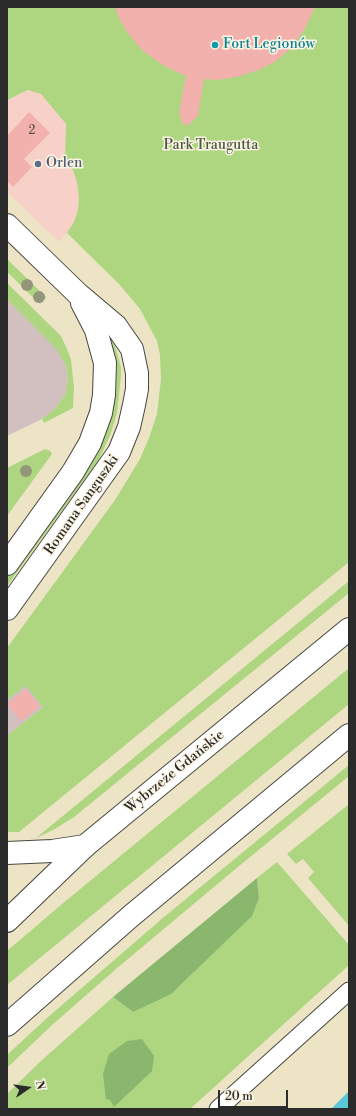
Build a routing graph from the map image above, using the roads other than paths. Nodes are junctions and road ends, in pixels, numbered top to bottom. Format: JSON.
{"nodes":[{"id":1,"x":7,"y":225,"type":"edge"},
{"id":2,"x":78,"y":294,"type":"junction"},
{"id":3,"x":7,"y":564,"type":"edge"},
{"id":4,"x":7,"y":609,"type":"edge"},
{"id":5,"x":349,"y":629,"type":"edge"},
{"id":6,"x":349,"y":735,"type":"edge"},
{"id":7,"x":85,"y":846,"type":"junction"},
{"id":8,"x":7,"y":853,"type":"edge"},
{"id":9,"x":7,"y":921,"type":"edge"},
{"id":10,"x":349,"y":991,"type":"edge"},
{"id":11,"x":7,"y":1025,"type":"edge"},
{"id":12,"x":218,"y":1109,"type":"edge"}],
"edges":[{"from":1,"to":2,"type":"main road","name":"Romana Sanguszki"},
{"from":2,"to":3,"type":"main road","name":"Romana Sanguszki"},
{"from":2,"to":4,"type":"main road","name":"Romana Sanguszki"},
{"from":5,"to":7,"type":"main road","name":"Wybrzeże Gdańskie"},
{"from":6,"to":11,"type":"main road"},
{"from":7,"to":8,"type":"main road"},
{"from":7,"to":9,"type":"main road","name":"Wybrzeże Gdańskie"},
{"from":10,"to":12,"type":"street"}]}
